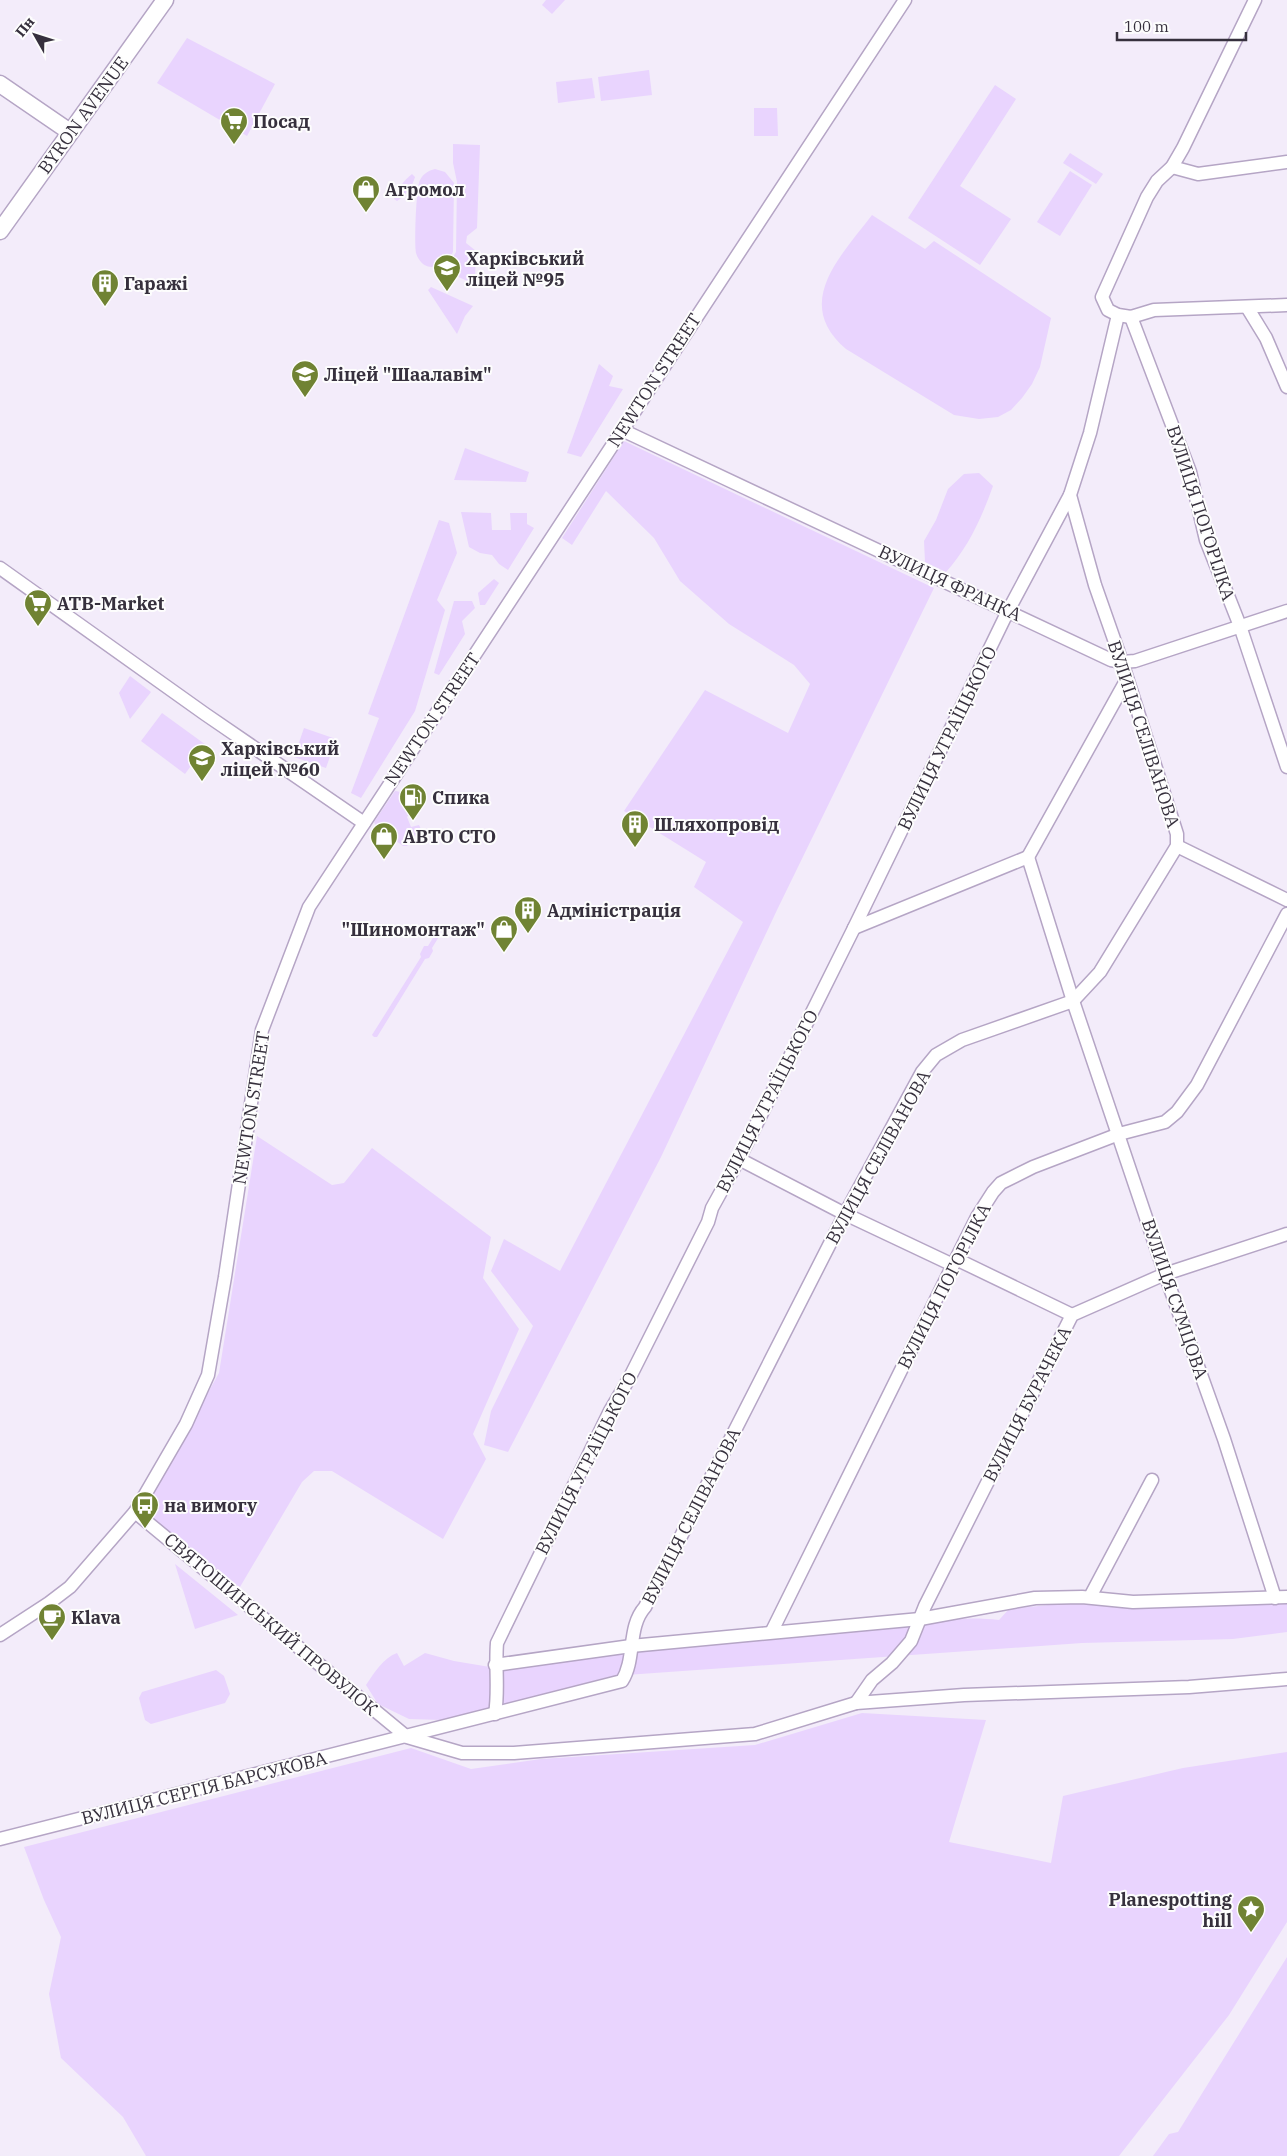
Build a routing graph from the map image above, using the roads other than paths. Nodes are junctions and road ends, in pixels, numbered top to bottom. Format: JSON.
{"nodes":[{"id":1,"x":165,"y":0,"type":"edge"},
{"id":2,"x":1255,"y":0,"type":"edge"},
{"id":3,"x":901,"y":2,"type":"edge"},
{"id":4,"x":0,"y":84,"type":"edge"},
{"id":5,"x":70,"y":132,"type":"junction"},
{"id":6,"x":1287,"y":162,"type":"edge"},
{"id":7,"x":1172,"y":167,"type":"junction"},
{"id":8,"x":0,"y":231,"type":"edge"},
{"id":9,"x":1287,"y":305,"type":"edge"},
{"id":10,"x":1247,"y":307,"type":"junction"},
{"id":11,"x":1118,"y":315,"type":"junction"},
{"id":12,"x":1131,"y":317,"type":"junction"},
{"id":13,"x":1287,"y":387,"type":"edge"},
{"id":14,"x":622,"y":430,"type":"junction"},
{"id":15,"x":1070,"y":495,"type":"junction"},
{"id":16,"x":0,"y":568,"type":"edge"},
{"id":17,"x":1008,"y":611,"type":"junction"},
{"id":18,"x":1287,"y":611,"type":"edge"},
{"id":19,"x":1240,"y":626,"type":"junction"},
{"id":20,"x":1122,"y":662,"type":"junction"},
{"id":21,"x":1127,"y":679,"type":"junction"},
{"id":22,"x":1287,"y":768,"type":"edge"},
{"id":23,"x":364,"y":823,"type":"junction"},
{"id":24,"x":1177,"y":846,"type":"junction"},
{"id":25,"x":1028,"y":857,"type":"junction"},
{"id":26,"x":1287,"y":900,"type":"edge"},
{"id":27,"x":1287,"y":914,"type":"edge"},
{"id":28,"x":854,"y":928,"type":"junction"},
{"id":29,"x":1073,"y":1001,"type":"junction"},
{"id":30,"x":1119,"y":1134,"type":"junction"},
{"id":31,"x":739,"y":1160,"type":"junction"},
{"id":32,"x":846,"y":1214,"type":"junction"},
{"id":33,"x":1287,"y":1234,"type":"edge"},
{"id":34,"x":954,"y":1262,"type":"junction"},
{"id":35,"x":1165,"y":1274,"type":"junction"},
{"id":36,"x":1072,"y":1316,"type":"junction"},
{"id":37,"x":1152,"y":1480,"type":"dead end"},
{"id":38,"x":135,"y":1512,"type":"junction"},
{"id":39,"x":1090,"y":1597,"type":"junction"},
{"id":40,"x":1281,"y":1598,"type":"edge"},
{"id":41,"x":920,"y":1619,"type":"junction"},
{"id":42,"x":772,"y":1631,"type":"junction"},
{"id":43,"x":0,"y":1635,"type":"edge"},
{"id":44,"x":631,"y":1646,"type":"junction"},
{"id":45,"x":495,"y":1665,"type":"junction"},
{"id":46,"x":1287,"y":1680,"type":"edge"},
{"id":47,"x":622,"y":1681,"type":"joint"},
{"id":48,"x":856,"y":1703,"type":"junction"},
{"id":49,"x":495,"y":1714,"type":"junction"},
{"id":50,"x":407,"y":1737,"type":"junction"},
{"id":51,"x":0,"y":1839,"type":"edge"}],
"edges":[{"from":1,"to":5,"type":"main road","name":"BYRON AVENUE"},
{"from":2,"to":7,"type":"street"},
{"from":3,"to":14,"type":"street","name":"NEWTON STREET"},
{"from":4,"to":5,"type":"main road"},
{"from":5,"to":8,"type":"main road","name":"BYRON AVENUE"},
{"from":6,"to":7,"type":"street"},
{"from":7,"to":11,"type":"street"},
{"from":9,"to":10,"type":"street"},
{"from":10,"to":12,"type":"street"},
{"from":10,"to":13,"type":"street"},
{"from":11,"to":12,"type":"street"},
{"from":11,"to":15,"type":"street"},
{"from":12,"to":19,"type":"street","name":"ВУЛИЦЯ ПОГОРІЛКА"},
{"from":14,"to":17,"type":"street","name":"ВУЛИЦЯ ФРАНКА"},
{"from":14,"to":23,"type":"street","name":"NEWTON STREET"},
{"from":15,"to":17,"type":"street","name":"ВУЛИЦЯ УГРАЇЦЬКОГО"},
{"from":15,"to":20,"type":"street","name":"ВУЛИЦЯ СЕЛІВАНОВА"},
{"from":16,"to":23,"type":"street"},
{"from":17,"to":20,"type":"street","name":"ВУЛИЦЯ ФРАНКА"},
{"from":17,"to":28,"type":"street","name":"ВУЛИЦЯ УГРАЇЦЬКОГО"},
{"from":18,"to":19,"type":"street","name":"ВУЛИЦЯ ФРАНКА"},
{"from":19,"to":20,"type":"street","name":"ВУЛИЦЯ ФРАНКА"},
{"from":19,"to":22,"type":"street","name":"ВУЛИЦЯ ПОГОРІЛКА"},
{"from":20,"to":21,"type":"street","name":"ВУЛИЦЯ СЕЛІВАНОВА"},
{"from":21,"to":24,"type":"street","name":"ВУЛИЦЯ СЕЛІВАНОВА"},
{"from":21,"to":25,"type":"street"},
{"from":23,"to":38,"type":"street","name":"NEWTON STREET"},
{"from":24,"to":26,"type":"street"},
{"from":24,"to":29,"type":"street","name":"ВУЛИЦЯ СЕЛІВАНОВА"},
{"from":25,"to":28,"type":"street"},
{"from":25,"to":29,"type":"street","name":"ВУЛИЦЯ СУМЦОВА"},
{"from":27,"to":30,"type":"street","name":"ВУЛИЦЯ ПОГОРІЛКА"},
{"from":28,"to":31,"type":"street","name":"ВУЛИЦЯ УГРАЇЦЬКОГО"},
{"from":29,"to":30,"type":"street","name":"ВУЛИЦЯ СУМЦОВА"},
{"from":29,"to":32,"type":"street","name":"ВУЛИЦЯ СЕЛІВАНОВА"},
{"from":30,"to":34,"type":"street","name":"ВУЛИЦЯ ПОГОРІЛКА"},
{"from":30,"to":35,"type":"street","name":"ВУЛИЦЯ СУМЦОВА"},
{"from":31,"to":32,"type":"street"},
{"from":31,"to":45,"type":"street","name":"ВУЛИЦЯ УГРАЇЦЬКОГО"},
{"from":32,"to":34,"type":"street"},
{"from":32,"to":44,"type":"street","name":"ВУЛИЦЯ СЕЛІВАНОВА"},
{"from":33,"to":35,"type":"street","name":"ВУЛИЦЯ БУРАЧЕКА"},
{"from":34,"to":36,"type":"street"},
{"from":34,"to":42,"type":"street","name":"ВУЛИЦЯ ПОГОРІЛКА"},
{"from":35,"to":36,"type":"street","name":"ВУЛИЦЯ БУРАЧЕКА"},
{"from":35,"to":40,"type":"street","name":"ВУЛИЦЯ СУМЦОВА"},
{"from":36,"to":41,"type":"street","name":"ВУЛИЦЯ БУРАЧЕКА"},
{"from":37,"to":39,"type":"street"},
{"from":38,"to":43,"type":"street","name":"NEWTON STREET"},
{"from":38,"to":50,"type":"street","name":"СВЯТОШИНСЬКИЙ ПРОВУЛОК"},
{"from":39,"to":40,"type":"street"},
{"from":39,"to":41,"type":"street"},
{"from":41,"to":42,"type":"street"},
{"from":41,"to":48,"type":"street","name":"ВУЛИЦЯ БУРАЧЕКА"},
{"from":42,"to":44,"type":"street"},
{"from":44,"to":45,"type":"street"},
{"from":44,"to":47,"type":"street","name":"ВУЛИЦЯ СЕЛІВАНОВА"},
{"from":45,"to":49,"type":"street","name":"ВУЛИЦЯ УГРАЇЦЬКОГО"},
{"from":46,"to":48,"type":"street"},
{"from":47,"to":49,"type":"street","name":"ВУЛИЦЯ СЕРГІЯ БАРСУКОВА"},
{"from":48,"to":50,"type":"street"},
{"from":49,"to":50,"type":"street","name":"ВУЛИЦЯ СЕРГІЯ БАРСУКОВА"},
{"from":50,"to":51,"type":"street","name":"ВУЛИЦЯ СЕРГІЯ БАРСУКОВА"}]}
